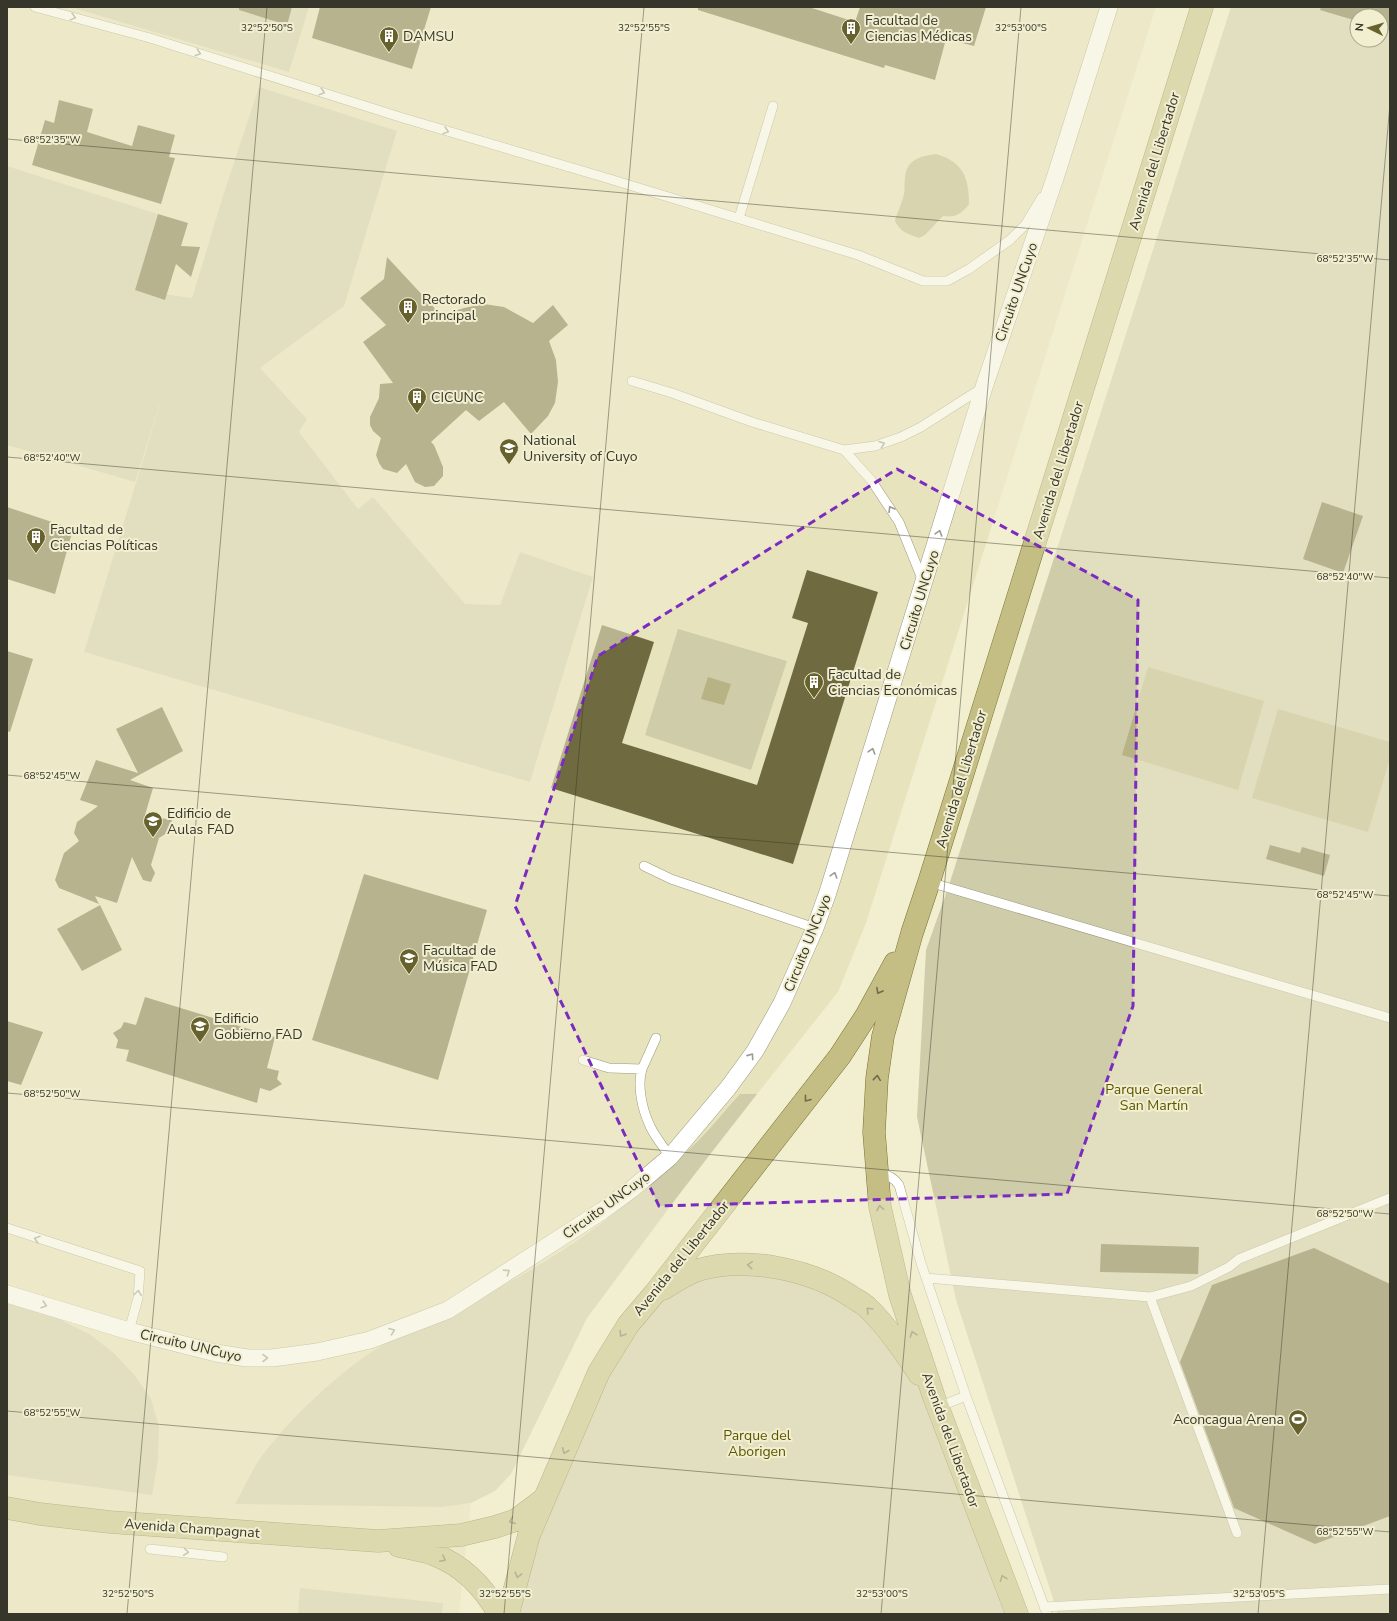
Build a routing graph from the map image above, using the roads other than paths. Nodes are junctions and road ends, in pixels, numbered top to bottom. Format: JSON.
{"nodes":[{"id":1,"x":35,"y":7,"type":"edge"},
{"id":2,"x":1109,"y":7,"type":"edge"},
{"id":3,"x":1202,"y":7,"type":"edge"},
{"id":4,"x":772,"y":106,"type":"dead end"},
{"id":5,"x":1056,"y":174,"type":"junction"},
{"id":6,"x":738,"y":218,"type":"junction"},
{"id":7,"x":632,"y":381,"type":"dead end"},
{"id":8,"x":984,"y":387,"type":"junction"},
{"id":9,"x":844,"y":450,"type":"junction"},
{"id":10,"x":924,"y":583,"type":"junction"},
{"id":11,"x":644,"y":866,"type":"dead end"},
{"id":12,"x":929,"y":882,"type":"junction"},
{"id":13,"x":815,"y":928,"type":"junction"},
{"id":14,"x":912,"y":933,"type":"junction"},
{"id":15,"x":1390,"y":1018,"type":"edge"},
{"id":16,"x":656,"y":1038,"type":"dead end"},
{"id":17,"x":583,"y":1060,"type":"dead end"},
{"id":18,"x":642,"y":1069,"type":"junction"},
{"id":19,"x":670,"y":1157,"type":"junction"},
{"id":20,"x":876,"y":1172,"type":"junction"},
{"id":21,"x":1390,"y":1198,"type":"edge"},
{"id":22,"x":7,"y":1228,"type":"edge"},
{"id":23,"x":926,"y":1278,"type":"junction"},
{"id":24,"x":655,"y":1293,"type":"junction"},
{"id":25,"x":7,"y":1294,"type":"edge"},
{"id":26,"x":1150,"y":1297,"type":"junction"},
{"id":27,"x":130,"y":1331,"type":"junction"},
{"id":28,"x":966,"y":1396,"type":"junction"},
{"id":29,"x":936,"y":1402,"type":"junction"},
{"id":30,"x":544,"y":1499,"type":"junction"},
{"id":31,"x":7,"y":1508,"type":"edge"},
{"id":32,"x":1237,"y":1533,"type":"dead end"},
{"id":33,"x":378,"y":1541,"type":"junction"},
{"id":34,"x":150,"y":1549,"type":"dead end"},
{"id":35,"x":223,"y":1557,"type":"dead end"},
{"id":36,"x":1390,"y":1589,"type":"edge"},
{"id":37,"x":1045,"y":1610,"type":"edge"},
{"id":38,"x":499,"y":1614,"type":"edge"},
{"id":39,"x":508,"y":1614,"type":"edge"},
{"id":40,"x":1017,"y":1614,"type":"edge"}],
"edges":[{"from":1,"to":6,"type":"lane","one_way":true},
{"from":2,"to":5,"type":"street","name":"Circuito UNCuyo"},
{"from":3,"to":12,"type":"main road","name":"Avenida del Libertador"},
{"from":4,"to":6,"type":"lane"},
{"from":5,"to":6,"type":"lane"},
{"from":5,"to":8,"type":"street","name":"Circuito UNCuyo"},
{"from":7,"to":9,"type":"lane"},
{"from":9,"to":8,"type":"lane","one_way":true},
{"from":10,"to":8,"type":"street","name":"Circuito UNCuyo","one_way":true},
{"from":10,"to":9,"type":"lane","one_way":true},
{"from":13,"to":10,"type":"street","name":"Circuito UNCuyo","one_way":true},
{"from":11,"to":13,"type":"lane"},
{"from":12,"to":14,"type":"main road","name":"Avenida del Libertador"},
{"from":12,"to":15,"type":"lane"},
{"from":19,"to":13,"type":"street","name":"Circuito UNCuyo","one_way":true},
{"from":20,"to":14,"type":"main road","name":"Avenida del Libertador","one_way":true},
{"from":14,"to":24,"type":"main road","name":"Avenida del Libertador","one_way":true},
{"from":16,"to":18,"type":"lane"},
{"from":17,"to":18,"type":"lane"},
{"from":18,"to":19,"type":"lane"},
{"from":27,"to":19,"type":"street","name":"Circuito UNCuyo","one_way":true},
{"from":20,"to":23,"type":"lane"},
{"from":29,"to":20,"type":"main road","name":"Avenida del Libertador","one_way":true},
{"from":21,"to":26,"type":"lane"},
{"from":27,"to":22,"type":"lane","one_way":true},
{"from":23,"to":26,"type":"lane"},
{"from":23,"to":28,"type":"lane"},
{"from":29,"to":24,"type":"main road","one_way":true},
{"from":24,"to":30,"type":"main road","name":"Avenida del Libertador","one_way":true},
{"from":25,"to":27,"type":"street","name":"Circuito UNCuyo","one_way":true},
{"from":26,"to":32,"type":"lane"},
{"from":28,"to":29,"type":"lane"},
{"from":28,"to":37,"type":"lane"},
{"from":40,"to":29,"type":"main road","name":"Avenida del Libertador","one_way":true},
{"from":30,"to":33,"type":"main road","name":"Avenida Champagnat","one_way":true},
{"from":30,"to":39,"type":"main road","name":"Avenida del Libertador","one_way":true},
{"from":31,"to":33,"type":"main road","name":"Avenida Champagnat"},
{"from":33,"to":38,"type":"main road","name":"Avenida Champagnat","one_way":true},
{"from":34,"to":35,"type":"lane","one_way":true},
{"from":36,"to":37,"type":"lane"}]}
